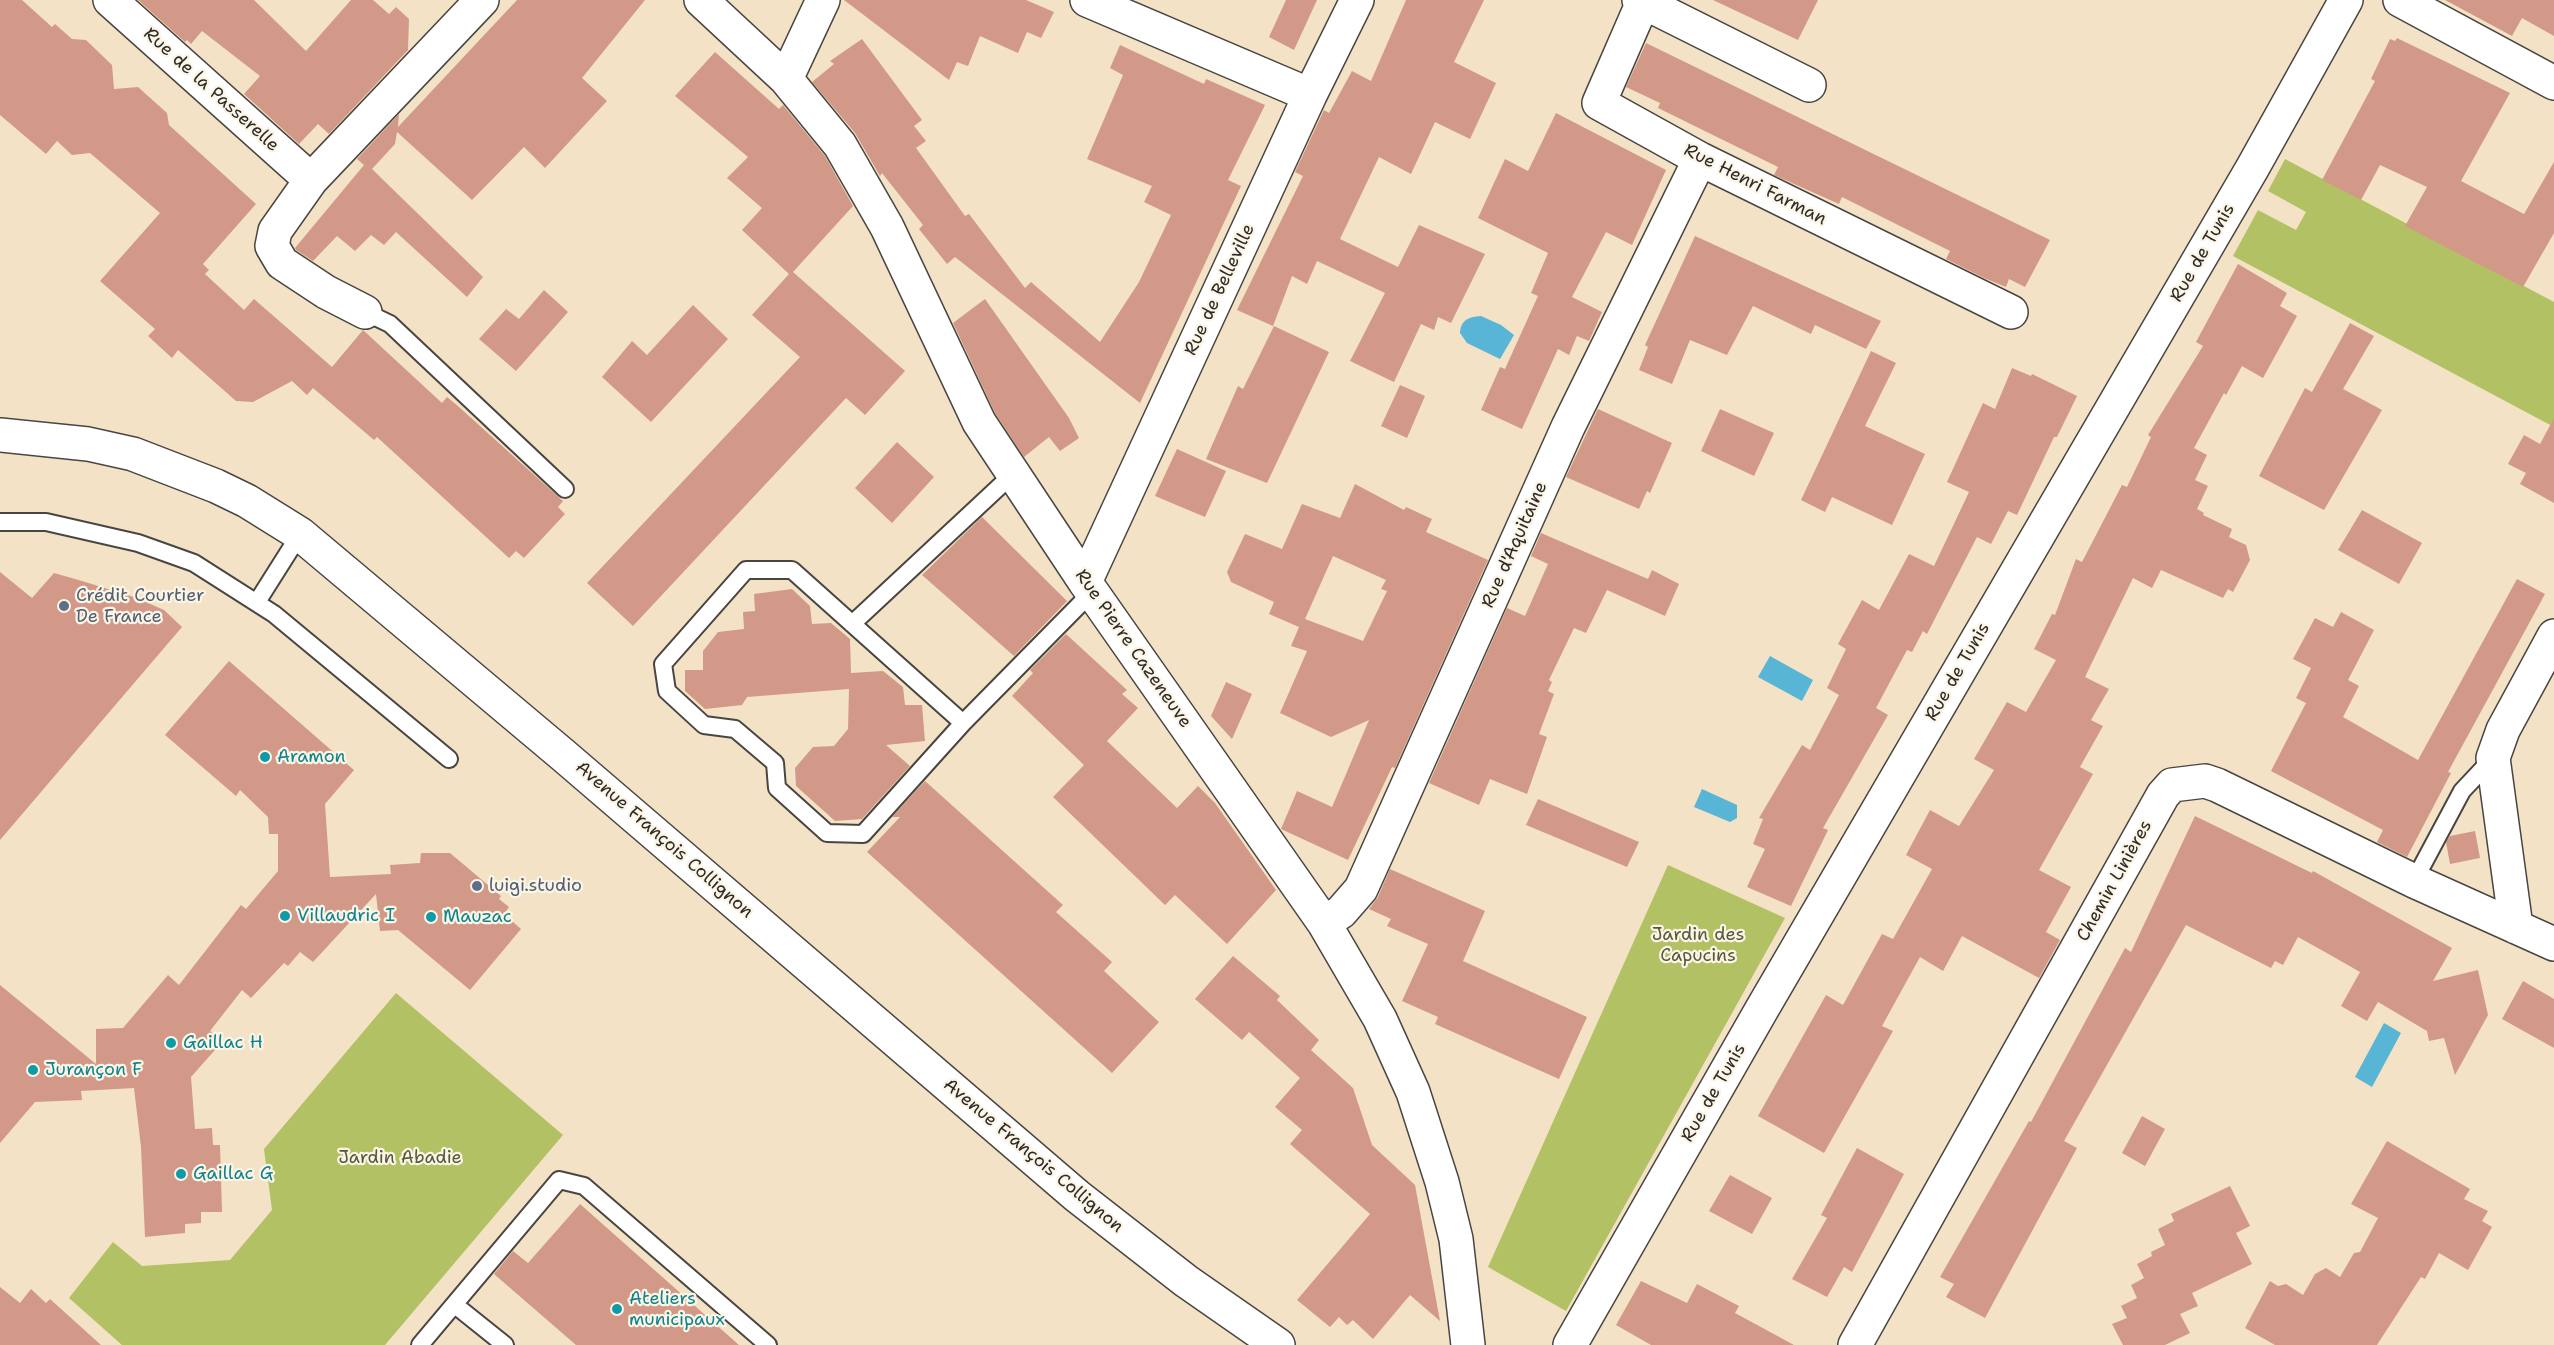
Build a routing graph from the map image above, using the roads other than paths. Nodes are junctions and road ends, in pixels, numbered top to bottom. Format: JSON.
{"nodes":[{"id":1,"x":110,"y":0,"type":"edge"},
{"id":2,"x":482,"y":0,"type":"edge"},
{"id":3,"x":701,"y":0,"type":"edge"},
{"id":4,"x":823,"y":0,"type":"edge"},
{"id":5,"x":1087,"y":0,"type":"edge"},
{"id":6,"x":1357,"y":0,"type":"edge"},
{"id":7,"x":2346,"y":0,"type":"edge"},
{"id":8,"x":2400,"y":0,"type":"edge"},
{"id":9,"x":1641,"y":1,"type":"edge"},
{"id":10,"x":786,"y":79,"type":"junction"},
{"id":11,"x":2554,"y":83,"type":"edge"},
{"id":12,"x":1809,"y":85,"type":"dead end"},
{"id":13,"x":1310,"y":95,"type":"junction"},
{"id":14,"x":1700,"y":159,"type":"junction"},
{"id":15,"x":311,"y":180,"type":"junction"},
{"id":16,"x":365,"y":312,"type":"joint"},
{"id":17,"x":2011,"y":312,"type":"dead end"},
{"id":18,"x":0,"y":435,"type":"edge"},
{"id":19,"x":1014,"y":473,"type":"junction"},
{"id":20,"x":565,"y":489,"type":"dead end"},
{"id":21,"x":0,"y":522,"type":"edge"},
{"id":22,"x":300,"y":534,"type":"junction"},
{"id":23,"x":1089,"y":587,"type":"junction"},
{"id":24,"x":257,"y":602,"type":"junction"},
{"id":25,"x":852,"y":624,"type":"junction"},
{"id":26,"x":2554,"y":636,"type":"edge"},
{"id":27,"x":963,"y":723,"type":"junction"},
{"id":28,"x":2493,"y":758,"type":"junction"},
{"id":29,"x":449,"y":759,"type":"dead end"},
{"id":30,"x":2414,"y":881,"type":"junction"},
{"id":31,"x":1324,"y":923,"type":"junction"},
{"id":32,"x":2516,"y":927,"type":"junction"},
{"id":33,"x":2554,"y":944,"type":"edge"},
{"id":34,"x":455,"y":1305,"type":"junction"},
{"id":35,"x":424,"y":1343,"type":"edge"},
{"id":36,"x":505,"y":1345,"type":"edge"},
{"id":37,"x":768,"y":1345,"type":"edge"},
{"id":38,"x":1278,"y":1345,"type":"edge"},
{"id":39,"x":1468,"y":1345,"type":"edge"},
{"id":40,"x":1570,"y":1345,"type":"edge"},
{"id":41,"x":1856,"y":1345,"type":"edge"}],
"edges":[{"from":1,"to":15,"type":"street","name":"Rue de la Passerelle"},
{"from":2,"to":15,"type":"street"},
{"from":3,"to":10,"type":"street","name":"Rue Pierre Cazeneuve"},
{"from":4,"to":10,"type":"street"},
{"from":5,"to":13,"type":"street"},
{"from":6,"to":13,"type":"street","name":"Rue de Belleville"},
{"from":7,"to":40,"type":"street","name":"Rue de Tunis"},
{"from":8,"to":11,"type":"street"},
{"from":9,"to":12,"type":"street"},
{"from":9,"to":14,"type":"street","name":"Rue Henri Farman"},
{"from":10,"to":19,"type":"street","name":"Rue Pierre Cazeneuve"},
{"from":13,"to":23,"type":"street","name":"Rue de Belleville"},
{"from":14,"to":17,"type":"street","name":"Rue Henri Farman"},
{"from":14,"to":31,"type":"street","name":"Rue d'Aquitaine"},
{"from":15,"to":16,"type":"street"},
{"from":16,"to":20,"type":"lane"},
{"from":18,"to":22,"type":"street","name":"Avenue François Collignon"},
{"from":19,"to":23,"type":"street","name":"Rue Pierre Cazeneuve"},
{"from":19,"to":25,"type":"lane"},
{"from":21,"to":24,"type":"lane"},
{"from":22,"to":24,"type":"lane"},
{"from":22,"to":38,"type":"street","name":"Avenue François Collignon"},
{"from":23,"to":27,"type":"lane"},
{"from":23,"to":31,"type":"street","name":"Rue Pierre Cazeneuve"},
{"from":24,"to":29,"type":"lane"},
{"from":25,"to":27,"type":"lane"},
{"from":25,"to":27,"type":"lane"},
{"from":26,"to":28,"type":"street"},
{"from":28,"to":30,"type":"lane"},
{"from":28,"to":32,"type":"street"},
{"from":30,"to":32,"type":"street","name":"Chemin Linières"},
{"from":30,"to":41,"type":"street","name":"Chemin Linières"},
{"from":31,"to":39,"type":"street","name":"Rue Pierre Cazeneuve"},
{"from":32,"to":33,"type":"street","name":"Chemin Linières"},
{"from":34,"to":35,"type":"lane"},
{"from":34,"to":36,"type":"lane"},
{"from":34,"to":37,"type":"lane"}]}
